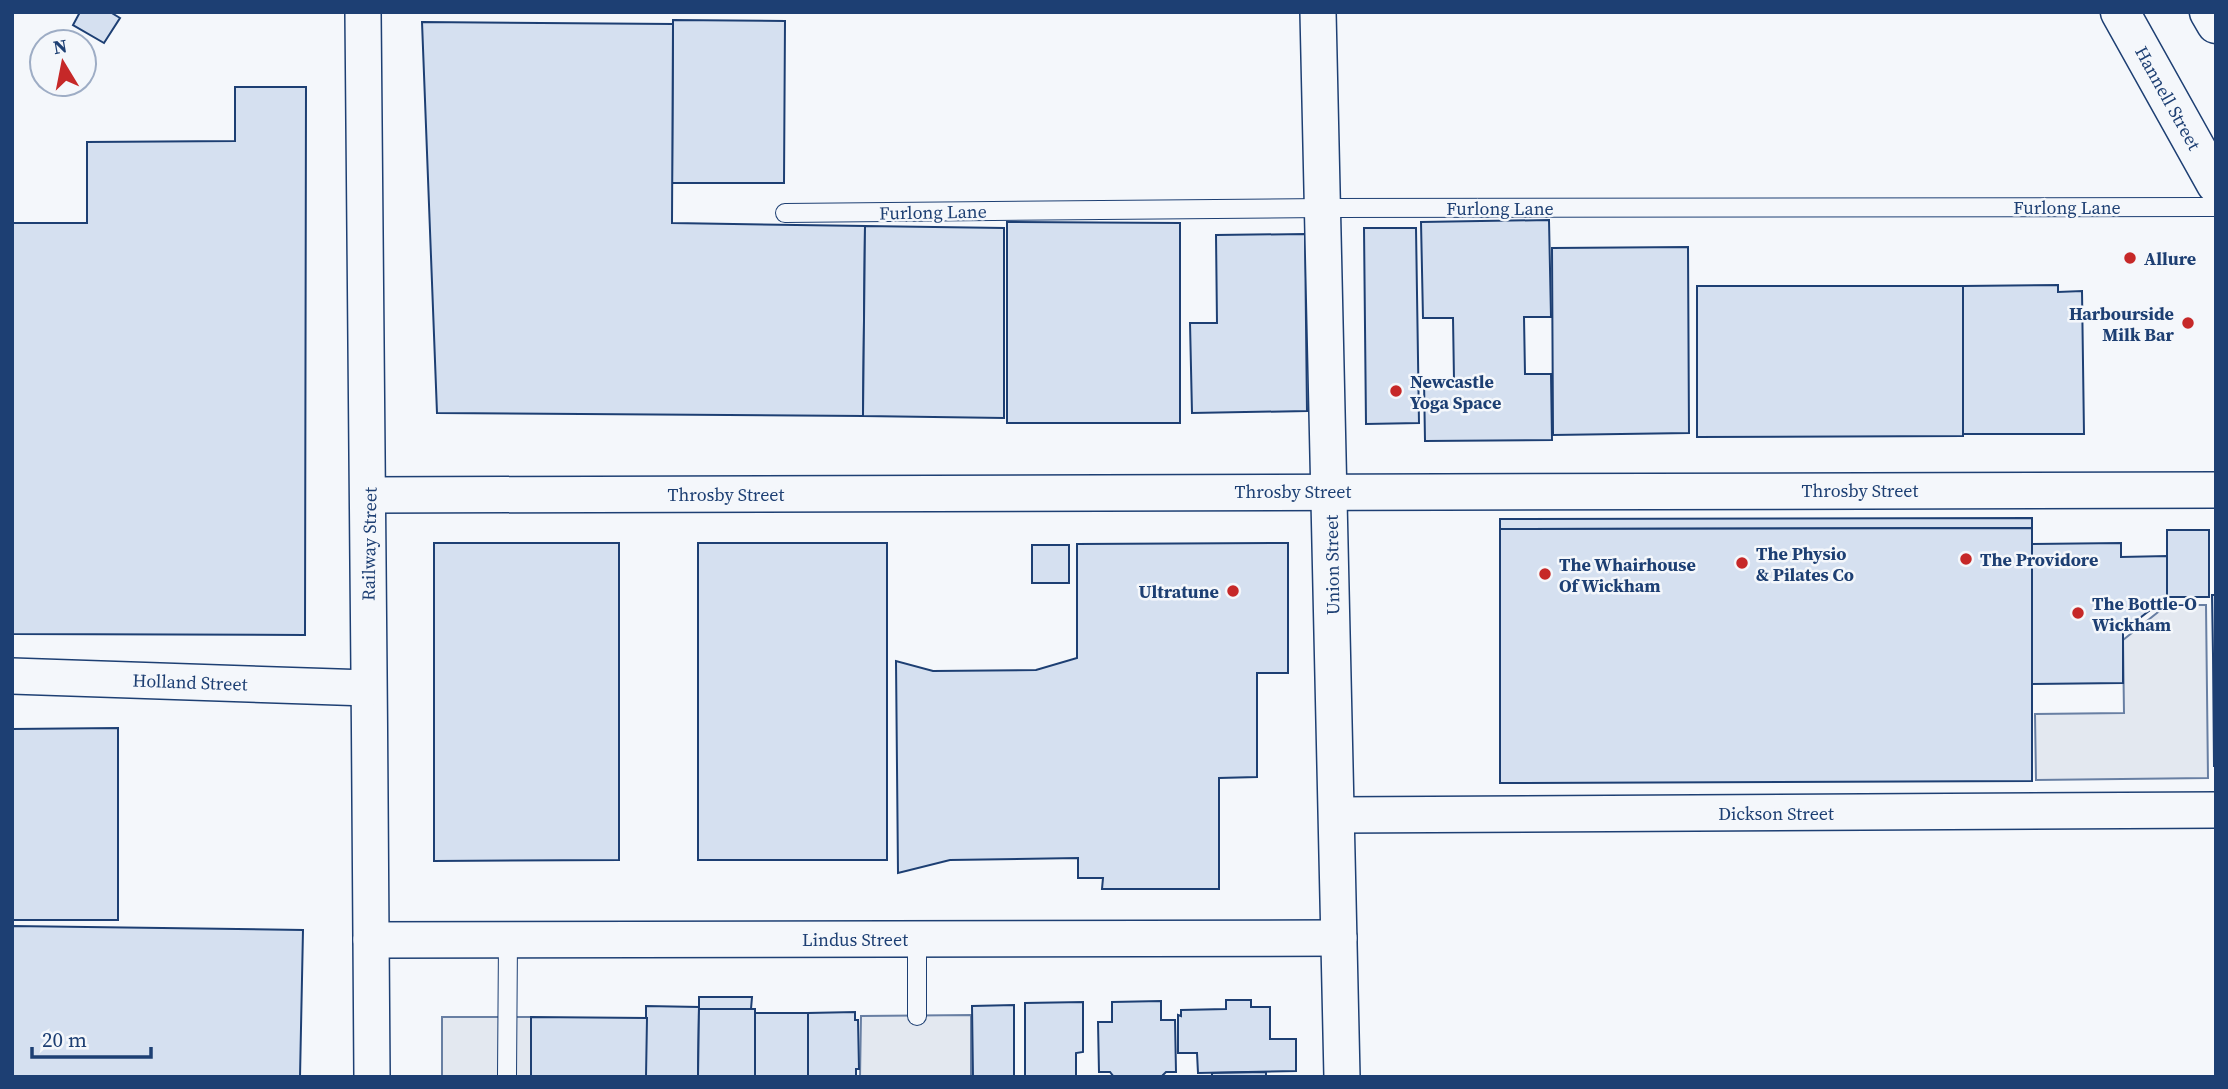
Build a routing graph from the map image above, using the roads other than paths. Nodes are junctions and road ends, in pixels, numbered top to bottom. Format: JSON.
{"nodes":[{"id":1,"x":363,"y":12,"type":"edge"},
{"id":2,"x":1318,"y":12,"type":"edge"},
{"id":3,"x":2120,"y":12,"type":"edge"},
{"id":4,"x":2209,"y":12,"type":"edge"},
{"id":5,"x":2216,"y":24,"type":"edge"},
{"id":6,"x":2216,"y":184,"type":"edge"},
{"id":7,"x":2216,"y":207,"type":"edge"},
{"id":8,"x":1324,"y":208,"type":"junction"},
{"id":9,"x":785,"y":213,"type":"dead end"},
{"id":10,"x":2216,"y":490,"type":"edge"},
{"id":11,"x":1331,"y":491,"type":"junction"},
{"id":12,"x":370,"y":495,"type":"junction"},
{"id":13,"x":12,"y":676,"type":"edge"},
{"id":14,"x":368,"y":688,"type":"junction"},
{"id":15,"x":2216,"y":810,"type":"edge"},
{"id":16,"x":1337,"y":815,"type":"junction"},
{"id":17,"x":1339,"y":938,"type":"junction"},
{"id":18,"x":917,"y":939,"type":"junction"},
{"id":19,"x":371,"y":940,"type":"junction"},
{"id":20,"x":508,"y":940,"type":"junction"},
{"id":21,"x":917,"y":1016,"type":"dead end"},
{"id":22,"x":372,"y":1077,"type":"edge"},
{"id":23,"x":508,"y":1077,"type":"edge"},
{"id":24,"x":1342,"y":1077,"type":"edge"}],
"edges":[{"from":1,"to":12,"type":"street","name":"Railway Street"},
{"from":2,"to":8,"type":"street","name":"Union Street"},
{"from":3,"to":6,"type":"highway","name":"Hannell Street"},
{"from":4,"to":5,"type":"highway"},
{"from":7,"to":8,"type":"lane","name":"Furlong Lane"},
{"from":8,"to":9,"type":"lane","name":"Furlong Lane"},
{"from":8,"to":11,"type":"street","name":"Union Street"},
{"from":10,"to":11,"type":"street","name":"Throsby Street"},
{"from":11,"to":12,"type":"street","name":"Throsby Street"},
{"from":11,"to":16,"type":"street","name":"Union Street"},
{"from":12,"to":14,"type":"street","name":"Railway Street"},
{"from":13,"to":14,"type":"street","name":"Holland Street"},
{"from":14,"to":19,"type":"street","name":"Railway Street"},
{"from":15,"to":16,"type":"street","name":"Dickson Street"},
{"from":16,"to":17,"type":"street","name":"Union Street"},
{"from":17,"to":18,"type":"street","name":"Lindus Street"},
{"from":17,"to":24,"type":"street","name":"Union Street"},
{"from":18,"to":20,"type":"street","name":"Lindus Street"},
{"from":18,"to":21,"type":"lane"},
{"from":19,"to":20,"type":"street","name":"Lindus Street"},
{"from":19,"to":22,"type":"street","name":"Railway Street"},
{"from":20,"to":23,"type":"lane"}]}
